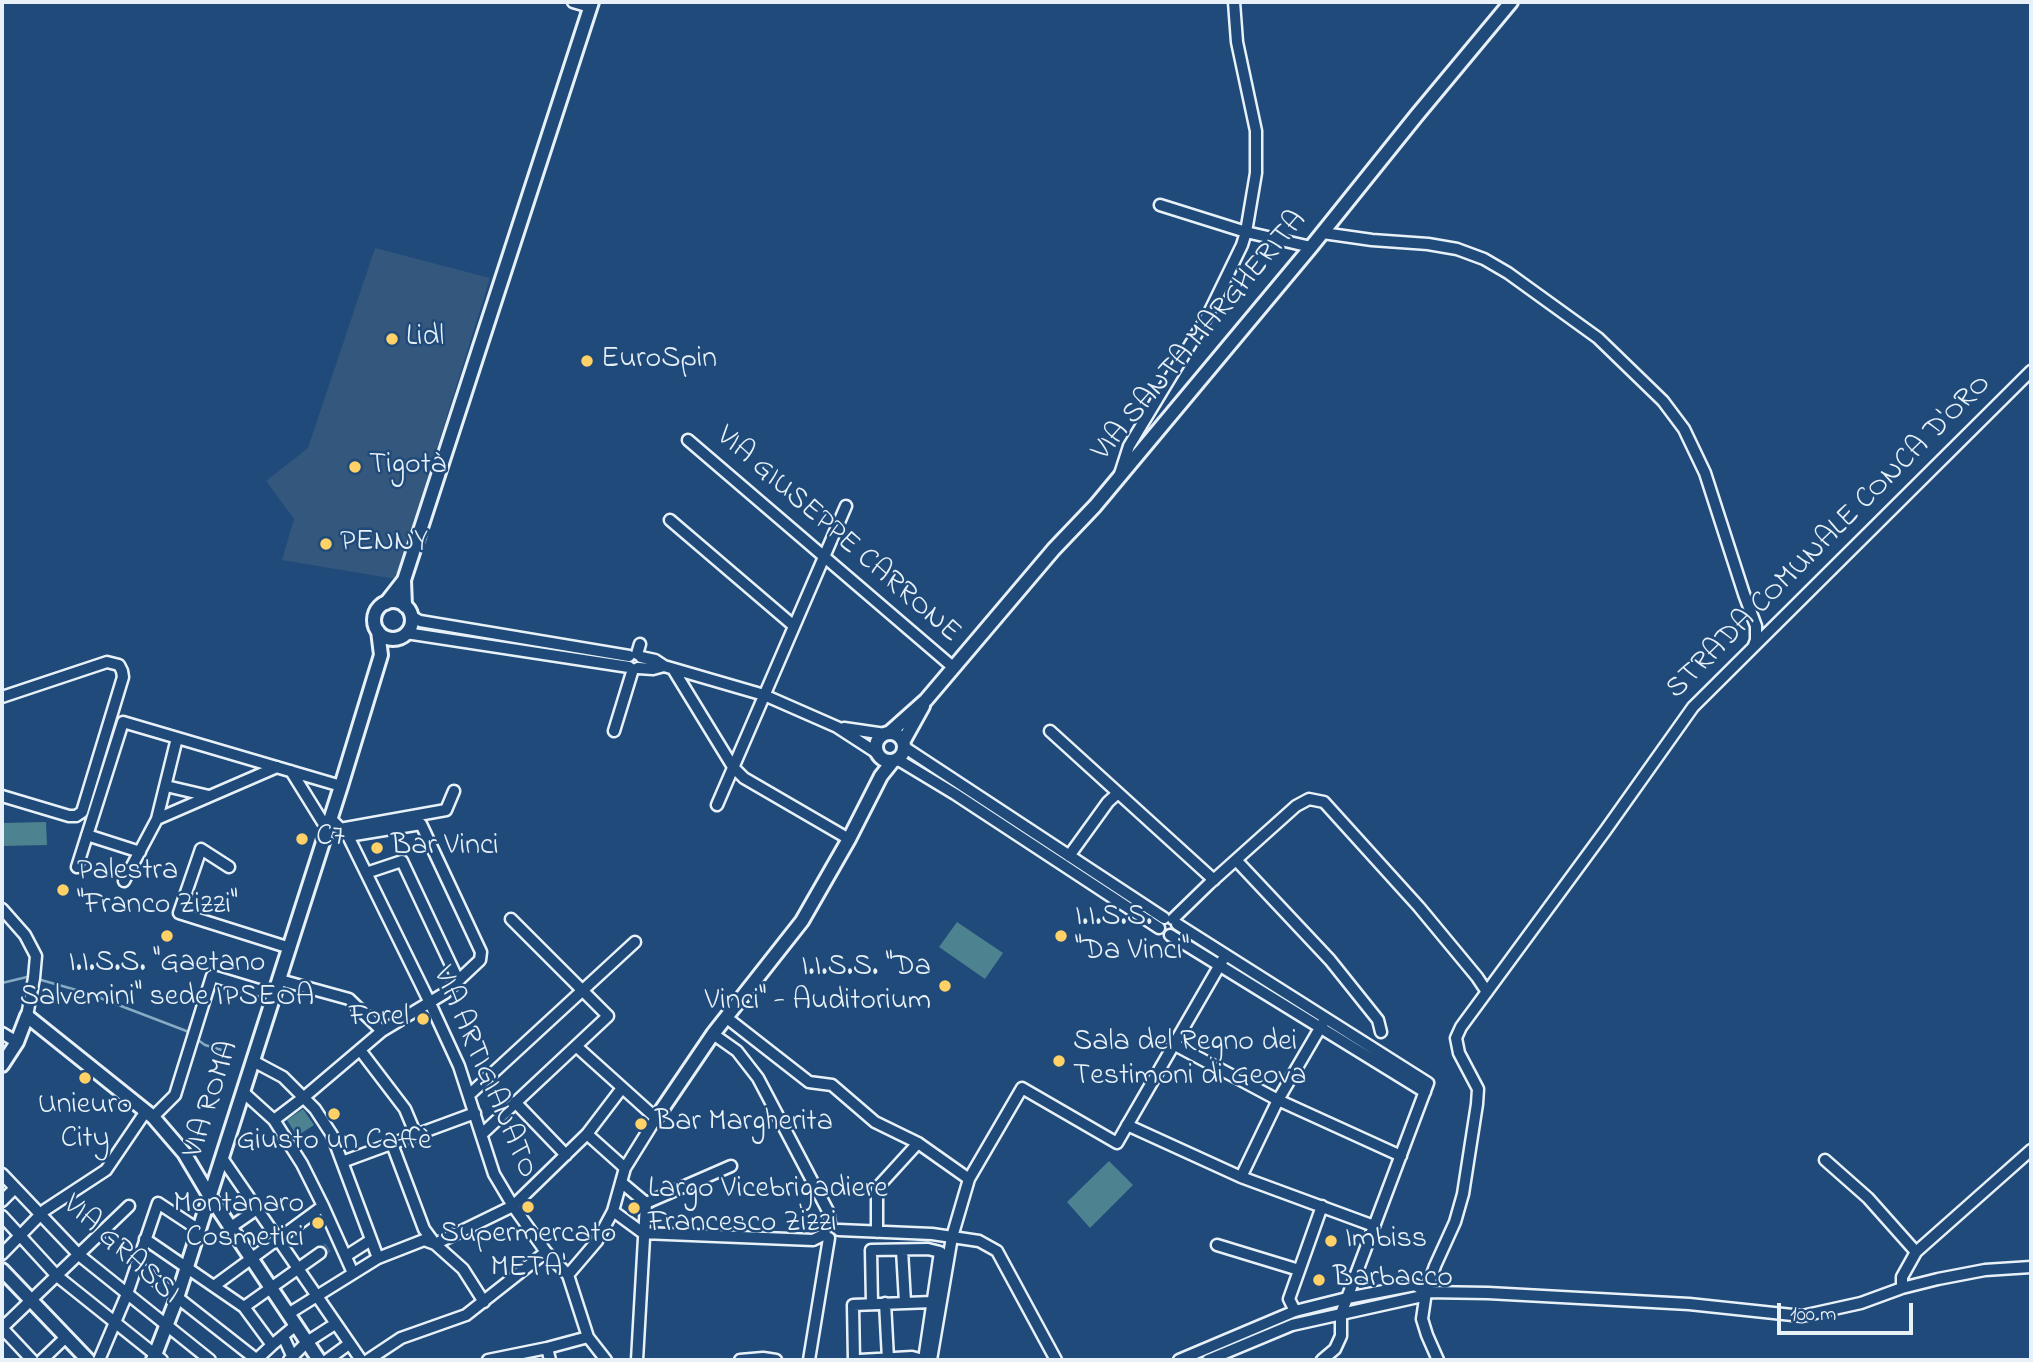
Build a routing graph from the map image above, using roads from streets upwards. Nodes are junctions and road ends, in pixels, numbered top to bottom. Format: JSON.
{"nodes":[{"id":1,"x":573,"y":2,"type":"edge"},
{"id":2,"x":1234,"y":2,"type":"edge"},
{"id":3,"x":1511,"y":2,"type":"edge"},
{"id":4,"x":591,"y":4,"type":"edge"},
{"id":5,"x":1160,"y":205,"type":"dead end"},
{"id":6,"x":1246,"y":232,"type":"junction"},
{"id":7,"x":1323,"y":233,"type":"junction"},
{"id":8,"x":1311,"y":247,"type":"junction"},
{"id":9,"x":2031,"y":371,"type":"edge"},
{"id":10,"x":688,"y":440,"type":"dead end"},
{"id":11,"x":1119,"y":476,"type":"junction"},
{"id":12,"x":846,"y":506,"type":"dead end"},
{"id":13,"x":670,"y":520,"type":"dead end"},
{"id":14,"x":824,"y":557,"type":"junction"},
{"id":15,"x":404,"y":580,"type":"junction"},
{"id":16,"x":386,"y":603,"type":"junction"},
{"id":17,"x":408,"y":611,"type":"junction"},
{"id":18,"x":794,"y":626,"type":"junction"},
{"id":19,"x":378,"y":631,"type":"junction"},
{"id":20,"x":400,"y":636,"type":"junction"},
{"id":21,"x":1754,"y":645,"type":"junction"},
{"id":22,"x":637,"y":653,"type":"junction"},
{"id":23,"x":381,"y":655,"type":"junction"},
{"id":24,"x":634,"y":668,"type":"junction"},
{"id":25,"x":668,"y":668,"type":"junction"},
{"id":26,"x":954,"y":668,"type":"junction"},
{"id":27,"x":764,"y":695,"type":"junction"},
{"id":28,"x":2,"y":697,"type":"edge"},
{"id":29,"x":926,"y":700,"type":"junction"},
{"id":30,"x":836,"y":727,"type":"junction"},
{"id":31,"x":614,"y":731,"type":"dead end"},
{"id":32,"x":1050,"y":731,"type":"dead end"},
{"id":33,"x":887,"y":734,"type":"junction"},
{"id":34,"x":177,"y":738,"type":"junction"},
{"id":35,"x":904,"y":745,"type":"junction"},
{"id":36,"x":887,"y":757,"type":"junction"},
{"id":37,"x":277,"y":767,"type":"junction"},
{"id":38,"x":733,"y":767,"type":"junction"},
{"id":39,"x":291,"y":771,"type":"junction"},
{"id":40,"x":166,"y":786,"type":"junction"},
{"id":41,"x":341,"y":786,"type":"junction"},
{"id":42,"x":454,"y":791,"type":"dead end"},
{"id":43,"x":1118,"y":793,"type":"junction"},
{"id":44,"x":2,"y":796,"type":"edge"},
{"id":45,"x":210,"y":797,"type":"junction"},
{"id":46,"x":717,"y":805,"type":"dead end"},
{"id":47,"x":157,"y":819,"type":"junction"},
{"id":48,"x":337,"y":828,"type":"junction"},
{"id":49,"x":87,"y":835,"type":"junction"},
{"id":50,"x":849,"y":839,"type":"junction"},
{"id":51,"x":140,"y":852,"type":"junction"},
{"id":52,"x":1069,"y":856,"type":"junction"},
{"id":53,"x":1236,"y":860,"type":"junction"},
{"id":54,"x":78,"y":867,"type":"dead end"},
{"id":55,"x":229,"y":867,"type":"dead end"},
{"id":56,"x":366,"y":873,"type":"junction"},
{"id":57,"x":1214,"y":880,"type":"junction"},
{"id":58,"x":124,"y":881,"type":"dead end"},
{"id":59,"x":2,"y":909,"type":"edge"},
{"id":60,"x":511,"y":919,"type":"dead end"},
{"id":61,"x":1168,"y":923,"type":"junction"},
{"id":62,"x":635,"y":942,"type":"dead end"},
{"id":63,"x":290,"y":948,"type":"junction"},
{"id":64,"x":1225,"y":956,"type":"junction"},
{"id":65,"x":1219,"y":966,"type":"junction"},
{"id":66,"x":280,"y":980,"type":"junction"},
{"id":67,"x":458,"y":980,"type":"junction"},
{"id":68,"x":581,"y":989,"type":"junction"},
{"id":69,"x":1487,"y":992,"type":"junction"},
{"id":70,"x":275,"y":995,"type":"junction"},
{"id":71,"x":429,"y":1001,"type":"junction"},
{"id":72,"x":27,"y":1016,"type":"junction"},
{"id":73,"x":727,"y":1018,"type":"junction"},
{"id":74,"x":1322,"y":1023,"type":"junction"},
{"id":75,"x":382,"y":1031,"type":"junction"},
{"id":76,"x":1381,"y":1032,"type":"dead end"},
{"id":77,"x":2,"y":1033,"type":"edge"},
{"id":78,"x":713,"y":1034,"type":"junction"},
{"id":79,"x":17,"y":1042,"type":"junction"},
{"id":80,"x":1175,"y":1045,"type":"junction"},
{"id":81,"x":576,"y":1046,"type":"junction"},
{"id":82,"x":360,"y":1050,"type":"junction"},
{"id":83,"x":253,"y":1062,"type":"junction"},
{"id":84,"x":2,"y":1065,"type":"edge"},
{"id":85,"x":622,"y":1088,"type":"junction"},
{"id":86,"x":243,"y":1092,"type":"junction"},
{"id":87,"x":469,"y":1095,"type":"junction"},
{"id":88,"x":303,"y":1098,"type":"junction"},
{"id":89,"x":1278,"y":1100,"type":"junction"},
{"id":90,"x":516,"y":1101,"type":"junction"},
{"id":91,"x":475,"y":1112,"type":"junction"},
{"id":92,"x":149,"y":1114,"type":"junction"},
{"id":93,"x":656,"y":1118,"type":"junction"},
{"id":94,"x":274,"y":1120,"type":"junction"},
{"id":95,"x":1127,"y":1125,"type":"junction"},
{"id":96,"x":482,"y":1133,"type":"junction"},
{"id":97,"x":587,"y":1134,"type":"junction"},
{"id":98,"x":416,"y":1135,"type":"junction"},
{"id":99,"x":918,"y":1143,"type":"junction"},
{"id":100,"x":392,"y":1144,"type":"junction"},
{"id":101,"x":2031,"y":1150,"type":"edge"},
{"id":102,"x":566,"y":1155,"type":"junction"},
{"id":103,"x":1401,"y":1156,"type":"junction"},
{"id":104,"x":222,"y":1158,"type":"junction"},
{"id":105,"x":1825,"y":1160,"type":"dead end"},
{"id":106,"x":342,"y":1162,"type":"junction"},
{"id":107,"x":731,"y":1166,"type":"dead end"},
{"id":108,"x":625,"y":1168,"type":"junction"},
{"id":109,"x":2,"y":1174,"type":"edge"},
{"id":110,"x":1241,"y":1177,"type":"junction"},
{"id":111,"x":969,"y":1179,"type":"junction"},
{"id":112,"x":621,"y":1182,"type":"junction"},
{"id":113,"x":15,"y":1188,"type":"junction"},
{"id":114,"x":209,"y":1195,"type":"junction"},
{"id":115,"x":2,"y":1201,"type":"edge"},
{"id":116,"x":646,"y":1203,"type":"junction"},
{"id":117,"x":129,"y":1206,"type":"dead end"},
{"id":118,"x":323,"y":1206,"type":"junction"},
{"id":119,"x":513,"y":1206,"type":"junction"},
{"id":120,"x":1322,"y":1206,"type":"junction"},
{"id":121,"x":257,"y":1209,"type":"junction"},
{"id":122,"x":613,"y":1211,"type":"junction"},
{"id":123,"x":40,"y":1214,"type":"junction"},
{"id":124,"x":2,"y":1216,"type":"edge"},
{"id":125,"x":1374,"y":1226,"type":"junction"},
{"id":126,"x":231,"y":1227,"type":"junction"},
{"id":127,"x":834,"y":1227,"type":"junction"},
{"id":128,"x":199,"y":1230,"type":"junction"},
{"id":129,"x":877,"y":1232,"type":"junction"},
{"id":130,"x":643,"y":1233,"type":"junction"},
{"id":131,"x":20,"y":1235,"type":"junction"},
{"id":132,"x":827,"y":1236,"type":"junction"},
{"id":133,"x":952,"y":1237,"type":"junction"},
{"id":134,"x":145,"y":1239,"type":"junction"},
{"id":135,"x":277,"y":1239,"type":"junction"},
{"id":136,"x":371,"y":1240,"type":"junction"},
{"id":137,"x":435,"y":1244,"type":"junction"},
{"id":138,"x":1217,"y":1245,"type":"dead end"},
{"id":139,"x":902,"y":1250,"type":"junction"},
{"id":140,"x":546,"y":1252,"type":"junction"},
{"id":141,"x":1916,"y":1252,"type":"junction"},
{"id":142,"x":320,"y":1253,"type":"tunnel mouth"},
{"id":143,"x":2,"y":1254,"type":"edge"},
{"id":144,"x":79,"y":1255,"type":"junction"},
{"id":145,"x":346,"y":1256,"type":"junction"},
{"id":146,"x":251,"y":1258,"type":"junction"},
{"id":147,"x":378,"y":1258,"type":"junction"},
{"id":148,"x":136,"y":1265,"type":"junction"},
{"id":149,"x":2031,"y":1267,"type":"edge"},
{"id":150,"x":187,"y":1268,"type":"junction"},
{"id":151,"x":298,"y":1269,"type":"junction"},
{"id":152,"x":2,"y":1270,"type":"edge"},
{"id":153,"x":1299,"y":1270,"type":"junction"},
{"id":154,"x":353,"y":1273,"type":"junction"},
{"id":155,"x":568,"y":1275,"type":"junction"},
{"id":156,"x":57,"y":1276,"type":"junction"},
{"id":157,"x":214,"y":1286,"type":"junction"},
{"id":158,"x":271,"y":1288,"type":"junction"},
{"id":159,"x":1902,"y":1288,"type":"junction"},
{"id":160,"x":1426,"y":1292,"type":"junction"},
{"id":161,"x":127,"y":1294,"type":"junction"},
{"id":162,"x":317,"y":1296,"type":"junction"},
{"id":163,"x":177,"y":1298,"type":"junction"},
{"id":164,"x":1347,"y":1298,"type":"junction"},
{"id":165,"x":31,"y":1301,"type":"junction"},
{"id":166,"x":484,"y":1302,"type":"junction"},
{"id":167,"x":905,"y":1302,"type":"junction"},
{"id":168,"x":932,"y":1302,"type":"junction"},
{"id":169,"x":886,"y":1303,"type":"junction"},
{"id":170,"x":872,"y":1304,"type":"junction"},
{"id":171,"x":244,"y":1307,"type":"junction"},
{"id":172,"x":1295,"y":1311,"type":"junction"},
{"id":173,"x":1342,"y":1314,"type":"junction"},
{"id":174,"x":292,"y":1320,"type":"junction"},
{"id":175,"x":116,"y":1323,"type":"junction"},
{"id":176,"x":335,"y":1324,"type":"junction"},
{"id":177,"x":166,"y":1325,"type":"junction"},
{"id":178,"x":2,"y":1328,"type":"edge"},
{"id":179,"x":283,"y":1336,"type":"junction"},
{"id":180,"x":588,"y":1336,"type":"junction"},
{"id":181,"x":66,"y":1337,"type":"junction"},
{"id":182,"x":307,"y":1342,"type":"junction"},
{"id":183,"x":349,"y":1344,"type":"junction"},
{"id":184,"x":272,"y":1345,"type":"junction"},
{"id":185,"x":547,"y":1348,"type":"junction"},
{"id":186,"x":156,"y":1358,"type":"edge"},
{"id":187,"x":926,"y":1358,"type":"edge"},
{"id":188,"x":292,"y":1359,"type":"edge"},
{"id":189,"x":888,"y":1359,"type":"edge"},
{"id":190,"x":32,"y":1360,"type":"edge"},
{"id":191,"x":42,"y":1360,"type":"edge"},
{"id":192,"x":88,"y":1360,"type":"edge"},
{"id":193,"x":99,"y":1360,"type":"edge"},
{"id":194,"x":209,"y":1360,"type":"edge"},
{"id":195,"x":257,"y":1360,"type":"edge"},
{"id":196,"x":319,"y":1360,"type":"edge"},
{"id":197,"x":327,"y":1360,"type":"edge"},
{"id":198,"x":361,"y":1360,"type":"edge"},
{"id":199,"x":369,"y":1360,"type":"edge"},
{"id":200,"x":488,"y":1360,"type":"edge"},
{"id":201,"x":550,"y":1360,"type":"edge"},
{"id":202,"x":606,"y":1360,"type":"edge"},
{"id":203,"x":637,"y":1360,"type":"edge"},
{"id":204,"x":740,"y":1360,"type":"edge"},
{"id":205,"x":776,"y":1360,"type":"edge"},
{"id":206,"x":809,"y":1360,"type":"edge"},
{"id":207,"x":854,"y":1360,"type":"edge"},
{"id":208,"x":860,"y":1360,"type":"edge"},
{"id":209,"x":1056,"y":1360,"type":"edge"},
{"id":210,"x":1180,"y":1360,"type":"edge"},
{"id":211,"x":1208,"y":1360,"type":"edge"},
{"id":212,"x":1322,"y":1360,"type":"edge"},
{"id":213,"x":1438,"y":1360,"type":"edge"}],
"edges":[{"from":1,"to":4,"type":"street"},
{"from":2,"to":6,"type":"street"},
{"from":3,"to":7,"type":"street","name":"VIA SANTA MARGHERITA"},
{"from":4,"to":15,"type":"street"},
{"from":5,"to":6,"type":"street"},
{"from":6,"to":8,"type":"street"},
{"from":6,"to":11,"type":"street"},
{"from":7,"to":8,"type":"street","name":"VIA SANTA MARGHERITA"},
{"from":7,"to":21,"type":"street"},
{"from":8,"to":11,"type":"street","name":"VIA SANTA MARGHERITA"},
{"from":9,"to":21,"type":"street","name":"STRADA COMUNALE CONCA D'ORO"},
{"from":10,"to":14,"type":"street","name":"VIA GIUSEPPE CARRONE"},
{"from":11,"to":26,"type":"street","name":"VIA SANTA MARGHERITA"},
{"from":12,"to":14,"type":"street"},
{"from":13,"to":18,"type":"street"},
{"from":14,"to":18,"type":"street"},
{"from":14,"to":26,"type":"street","name":"VIA GIUSEPPE CARRONE"},
{"from":15,"to":16,"type":"street"},
{"from":15,"to":17,"type":"street"},
{"from":16,"to":17,"type":"street"},
{"from":16,"to":19,"type":"street"},
{"from":17,"to":20,"type":"street"},
{"from":17,"to":22,"type":"street"},
{"from":18,"to":27,"type":"street"},
{"from":19,"to":20,"type":"street"},
{"from":19,"to":23,"type":"street","name":"VIA ROMA"},
{"from":20,"to":23,"type":"street","name":"VIA ROMA"},
{"from":20,"to":24,"type":"street"},
{"from":21,"to":69,"type":"street","name":"STRADA COMUNALE CONCA D'ORO"},
{"from":22,"to":24,"type":"street"},
{"from":22,"to":25,"type":"street"},
{"from":23,"to":41,"type":"street","name":"VIA ROMA"},
{"from":24,"to":25,"type":"street"},
{"from":24,"to":31,"type":"street"},
{"from":25,"to":27,"type":"street"},
{"from":25,"to":38,"type":"street"},
{"from":26,"to":29,"type":"street","name":"VIA SANTA MARGHERITA"},
{"from":27,"to":30,"type":"street"},
{"from":27,"to":38,"type":"street"},
{"from":28,"to":44,"type":"street"},
{"from":29,"to":33,"type":"street","name":"VIA SANTA MARGHERITA"},
{"from":29,"to":35,"type":"street","name":"VIA SANTA MARGHERITA"},
{"from":30,"to":33,"type":"street"},
{"from":30,"to":36,"type":"street"},
{"from":32,"to":43,"type":"street"},
{"from":33,"to":35,"type":"street"},
{"from":33,"to":36,"type":"street"},
{"from":34,"to":37,"type":"street"},
{"from":34,"to":40,"type":"street"},
{"from":34,"to":49,"type":"street"},
{"from":35,"to":36,"type":"street"},
{"from":35,"to":52,"type":"street"},
{"from":36,"to":50,"type":"street"},
{"from":36,"to":61,"type":"street"},
{"from":37,"to":39,"type":"street"},
{"from":37,"to":45,"type":"street"},
{"from":38,"to":46,"type":"street"},
{"from":38,"to":50,"type":"street"},
{"from":39,"to":41,"type":"street"},
{"from":39,"to":48,"type":"street","name":"VIA ARTIGIANATO"},
{"from":40,"to":45,"type":"street"},
{"from":40,"to":47,"type":"street"},
{"from":41,"to":48,"type":"street","name":"VIA ROMA"},
{"from":42,"to":48,"type":"street"},
{"from":43,"to":52,"type":"street"},
{"from":43,"to":57,"type":"street"},
{"from":45,"to":47,"type":"street"},
{"from":47,"to":51,"type":"street"},
{"from":48,"to":56,"type":"street","name":"VIA ARTIGIANATO"},
{"from":48,"to":63,"type":"street","name":"VIA ROMA"},
{"from":48,"to":67,"type":"street"},
{"from":49,"to":51,"type":"street"},
{"from":49,"to":54,"type":"street"},
{"from":50,"to":73,"type":"street"},
{"from":51,"to":58,"type":"street"},
{"from":52,"to":61,"type":"street"},
{"from":53,"to":57,"type":"street"},
{"from":53,"to":69,"type":"street"},
{"from":53,"to":76,"type":"street"},
{"from":55,"to":63,"type":"street"},
{"from":56,"to":67,"type":"street"},
{"from":56,"to":71,"type":"street","name":"VIA ARTIGIANATO"},
{"from":57,"to":61,"type":"street"},
{"from":59,"to":72,"type":"street"},
{"from":60,"to":68,"type":"street"},
{"from":61,"to":64,"type":"street"},
{"from":61,"to":65,"type":"street"},
{"from":62,"to":68,"type":"street"},
{"from":63,"to":66,"type":"street","name":"VIA ROMA"},
{"from":64,"to":65,"type":"street"},
{"from":64,"to":74,"type":"street"},
{"from":65,"to":74,"type":"street"},
{"from":65,"to":80,"type":"street"},
{"from":66,"to":70,"type":"street","name":"VIA ROMA"},
{"from":66,"to":75,"type":"street"},
{"from":67,"to":71,"type":"street"},
{"from":68,"to":81,"type":"street"},
{"from":68,"to":87,"type":"street"},
{"from":69,"to":160,"type":"street","name":"STRADA COMUNALE CONCA D'ORO"},
{"from":70,"to":83,"type":"street","name":"VIA ROMA"},
{"from":70,"to":92,"type":"street"},
{"from":71,"to":75,"type":"street"},
{"from":71,"to":87,"type":"street","name":"VIA ARTIGIANATO"},
{"from":72,"to":79,"type":"street"},
{"from":72,"to":92,"type":"street"},
{"from":73,"to":78,"type":"street"},
{"from":73,"to":99,"type":"street"},
{"from":74,"to":89,"type":"street"},
{"from":74,"to":103,"type":"street"},
{"from":75,"to":82,"type":"street"},
{"from":77,"to":79,"type":"street"},
{"from":78,"to":93,"type":"street"},
{"from":78,"to":127,"type":"street"},
{"from":79,"to":84,"type":"street"},
{"from":80,"to":89,"type":"street"},
{"from":80,"to":95,"type":"street"},
{"from":81,"to":85,"type":"street"},
{"from":81,"to":90,"type":"street"},
{"from":82,"to":88,"type":"street"},
{"from":82,"to":98,"type":"street"},
{"from":83,"to":86,"type":"street","name":"VIA ROMA"},
{"from":83,"to":88,"type":"street"},
{"from":85,"to":93,"type":"street"},
{"from":85,"to":97,"type":"street"},
{"from":86,"to":94,"type":"street"},
{"from":86,"to":104,"type":"street","name":"VIA ROMA"},
{"from":87,"to":91,"type":"street","name":"VIA ARTIGIANATO"},
{"from":88,"to":94,"type":"street"},
{"from":88,"to":106,"type":"street"},
{"from":89,"to":103,"type":"street"},
{"from":89,"to":110,"type":"street"},
{"from":90,"to":96,"type":"street"},
{"from":90,"to":102,"type":"street"},
{"from":91,"to":96,"type":"street","name":"VIA ARTIGIANATO"},
{"from":91,"to":98,"type":"street"},
{"from":92,"to":114,"type":"street"},
{"from":92,"to":123,"type":"street"},
{"from":93,"to":108,"type":"street"},
{"from":94,"to":118,"type":"street"},
{"from":95,"to":110,"type":"street"},
{"from":95,"to":111,"type":"street"},
{"from":96,"to":119,"type":"street","name":"VIA ARTIGIANATO"},
{"from":97,"to":102,"type":"street"},
{"from":97,"to":108,"type":"street"},
{"from":98,"to":100,"type":"street"},
{"from":99,"to":111,"type":"street"},
{"from":99,"to":129,"type":"street"},
{"from":100,"to":106,"type":"street"},
{"from":100,"to":137,"type":"street"},
{"from":101,"to":141,"type":"street"},
{"from":102,"to":119,"type":"street"},
{"from":103,"to":125,"type":"street"},
{"from":104,"to":114,"type":"street","name":"VIA ROMA"},
{"from":104,"to":121,"type":"street"},
{"from":105,"to":141,"type":"street"},
{"from":106,"to":136,"type":"street"},
{"from":107,"to":116,"type":"street"},
{"from":108,"to":112,"type":"street"},
{"from":109,"to":113,"type":"street","name":"VIA GRASSI"},
{"from":110,"to":120,"type":"street"},
{"from":111,"to":133,"type":"street"},
{"from":112,"to":116,"type":"street"},
{"from":112,"to":122,"type":"street"},
{"from":113,"to":115,"type":"street"},
{"from":113,"to":123,"type":"street","name":"VIA GRASSI"},
{"from":114,"to":126,"type":"street"},
{"from":114,"to":128,"type":"street","name":"VIA ROMA"},
{"from":116,"to":130,"type":"street"},
{"from":117,"to":144,"type":"street"},
{"from":118,"to":135,"type":"street"},
{"from":118,"to":145,"type":"street"},
{"from":119,"to":137,"type":"street"},
{"from":119,"to":140,"type":"street","name":"VIA ARTIGIANATO"},
{"from":120,"to":125,"type":"street"},
{"from":120,"to":153,"type":"street"},
{"from":121,"to":126,"type":"street"},
{"from":121,"to":135,"type":"street"},
{"from":122,"to":130,"type":"street"},
{"from":122,"to":155,"type":"street"},
{"from":123,"to":131,"type":"street"},
{"from":123,"to":144,"type":"street","name":"VIA GRASSI"},
{"from":124,"to":131,"type":"street"},
{"from":125,"to":164,"type":"street"},
{"from":126,"to":146,"type":"street"},
{"from":127,"to":129,"type":"street"},
{"from":127,"to":132,"type":"street"},
{"from":128,"to":134,"type":"street"},
{"from":128,"to":150,"type":"street","name":"VIA ROMA"},
{"from":129,"to":133,"type":"street"},
{"from":130,"to":132,"type":"street"},
{"from":130,"to":203,"type":"street"},
{"from":131,"to":143,"type":"street"},
{"from":131,"to":156,"type":"street"},
{"from":132,"to":206,"type":"street"},
{"from":133,"to":187,"type":"street"},
{"from":133,"to":209,"type":"street"},
{"from":134,"to":148,"type":"street"},
{"from":134,"to":150,"type":"street"},
{"from":135,"to":146,"type":"street"},
{"from":135,"to":151,"type":"street"},
{"from":136,"to":145,"type":"street"},
{"from":136,"to":147,"type":"street"},
{"from":137,"to":147,"type":"street"},
{"from":137,"to":166,"type":"street"},
{"from":138,"to":153,"type":"street"},
{"from":139,"to":167,"type":"street"},
{"from":139,"to":168,"type":"street"},
{"from":139,"to":170,"type":"street"},
{"from":140,"to":155,"type":"street","name":"VIA ARTIGIANATO"},
{"from":140,"to":166,"type":"street"},
{"from":141,"to":159,"type":"street"},
{"from":142,"to":151,"type":"street"},
{"from":144,"to":156,"type":"street"},
{"from":144,"to":161,"type":"street","name":"VIA GRASSI"},
{"from":145,"to":154,"type":"street"},
{"from":146,"to":157,"type":"street"},
{"from":146,"to":158,"type":"street"},
{"from":147,"to":154,"type":"street"},
{"from":148,"to":161,"type":"street"},
{"from":148,"to":163,"type":"street"},
{"from":149,"to":159,"type":"street"},
{"from":150,"to":157,"type":"street"},
{"from":150,"to":163,"type":"street","name":"VIA ROMA"},
{"from":151,"to":158,"type":"street"},
{"from":151,"to":162,"type":"street"},
{"from":152,"to":165,"type":"street"},
{"from":153,"to":172,"type":"street"},
{"from":154,"to":162,"type":"street"},
{"from":155,"to":180,"type":"street","name":"VIA ARTIGIANATO"},
{"from":156,"to":165,"type":"street"},
{"from":156,"to":175,"type":"street"},
{"from":157,"to":171,"type":"street"},
{"from":158,"to":171,"type":"street"},
{"from":158,"to":174,"type":"street"},
{"from":159,"to":160,"type":"street"},
{"from":160,"to":164,"type":"street"},
{"from":160,"to":173,"type":"street"},
{"from":160,"to":213,"type":"street"},
{"from":161,"to":175,"type":"street"},
{"from":161,"to":177,"type":"street","name":"VIA GRASSI"},
{"from":162,"to":174,"type":"street"},
{"from":162,"to":176,"type":"street"},
{"from":163,"to":177,"type":"street","name":"VIA ROMA"},
{"from":163,"to":195,"type":"street"},
{"from":164,"to":172,"type":"street"},
{"from":164,"to":173,"type":"street"},
{"from":165,"to":178,"type":"street"},
{"from":165,"to":181,"type":"street"},
{"from":166,"to":199,"type":"street"},
{"from":167,"to":168,"type":"street"},
{"from":167,"to":169,"type":"street"},
{"from":168,"to":187,"type":"street"},
{"from":169,"to":170,"type":"street"},
{"from":169,"to":189,"type":"street"},
{"from":170,"to":207,"type":"street"},
{"from":171,"to":184,"type":"street"},
{"from":172,"to":210,"type":"street"},
{"from":173,"to":211,"type":"street"},
{"from":173,"to":212,"type":"street"},
{"from":174,"to":179,"type":"street"},
{"from":174,"to":182,"type":"street"},
{"from":175,"to":186,"type":"street"},
{"from":175,"to":193,"type":"street"},
{"from":176,"to":182,"type":"street"},
{"from":176,"to":183,"type":"street"},
{"from":177,"to":186,"type":"street","name":"VIA ROMA"},
{"from":177,"to":194,"type":"street","name":"VIA GRASSI"},
{"from":178,"to":190,"type":"street"},
{"from":179,"to":184,"type":"street"},
{"from":179,"to":188,"type":"street"},
{"from":180,"to":185,"type":"street"},
{"from":180,"to":202,"type":"street"},
{"from":181,"to":191,"type":"street"},
{"from":181,"to":192,"type":"street"},
{"from":182,"to":188,"type":"street"},
{"from":182,"to":196,"type":"street"},
{"from":183,"to":197,"type":"street"},
{"from":183,"to":198,"type":"street"},
{"from":184,"to":195,"type":"street"},
{"from":185,"to":200,"type":"street"},
{"from":185,"to":201,"type":"street"},
{"from":187,"to":189,"type":"street"},
{"from":189,"to":208,"type":"street"},
{"from":204,"to":205,"type":"street"}]}
